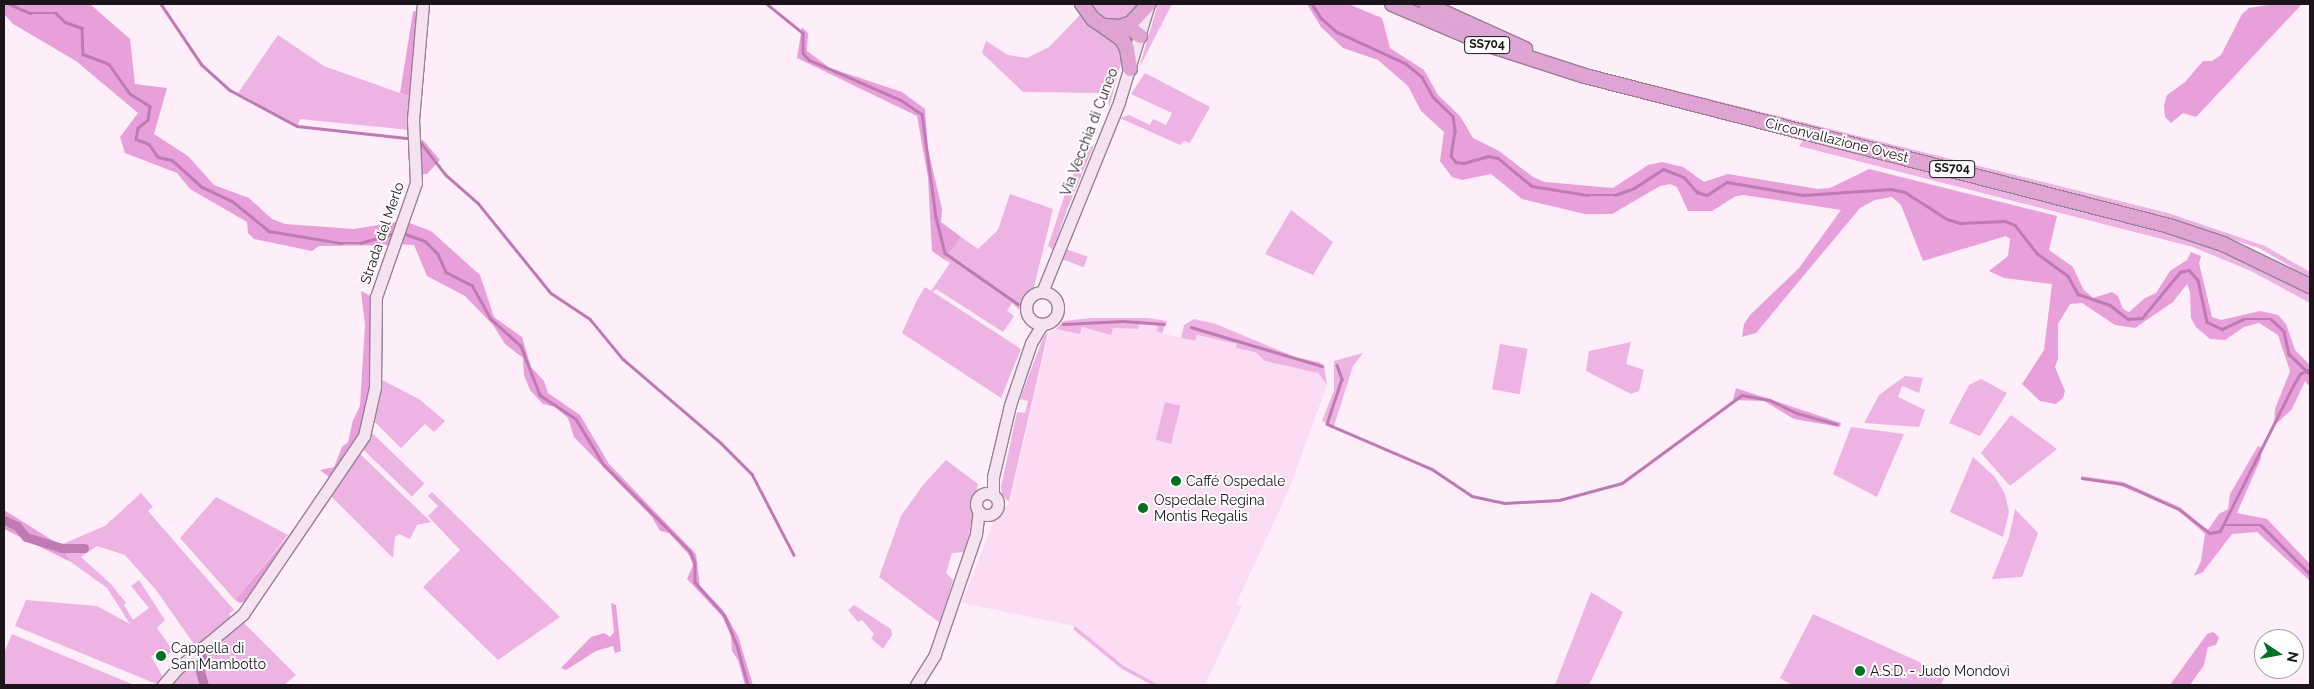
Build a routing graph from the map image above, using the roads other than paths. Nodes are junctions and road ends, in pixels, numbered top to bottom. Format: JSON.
{"nodes":[{"id":1,"x":422,"y":4,"type":"edge"},
{"id":2,"x":1082,"y":4,"type":"edge"},
{"id":3,"x":1149,"y":4,"type":"edge"},
{"id":4,"x":1392,"y":4,"type":"edge"},
{"id":5,"x":1426,"y":4,"type":"edge"},
{"id":6,"x":1126,"y":25,"type":"junction"},
{"id":7,"x":1105,"y":26,"type":"junction"},
{"id":8,"x":1140,"y":37,"type":"junction"},
{"id":9,"x":1122,"y":39,"type":"junction"},
{"id":10,"x":1130,"y":69,"type":"junction"},
{"id":11,"x":1585,"y":76,"type":"junction"},
{"id":12,"x":2310,"y":286,"type":"edge"},
{"id":13,"x":1046,"y":293,"type":"junction"},
{"id":14,"x":1038,"y":323,"type":"junction"},
{"id":15,"x":990,"y":494,"type":"junction"},
{"id":16,"x":984,"y":513,"type":"junction"},
{"id":17,"x":163,"y":685,"type":"edge"},
{"id":18,"x":916,"y":685,"type":"edge"}],
"edges":[{"from":1,"to":17,"type":"street","name":"Strada del Merlo"},
{"from":2,"to":7,"type":"highway"},
{"from":3,"to":6,"type":"highway"},
{"from":3,"to":8,"type":"street","name":"Via Vecchia di Cuneo"},
{"from":4,"to":11,"type":"highway","name":"Circonvallazione Ovest","number":"SS704"},
{"from":5,"to":11,"type":"highway"},
{"from":6,"to":7,"type":"highway"},
{"from":6,"to":8,"type":"highway"},
{"from":7,"to":9,"type":"highway"},
{"from":8,"to":9,"type":"highway"},
{"from":8,"to":10,"type":"street","name":"Via Vecchia di Cuneo"},
{"from":9,"to":10,"type":"highway"},
{"from":10,"to":13,"type":"street","name":"Via Vecchia di Cuneo"},
{"from":11,"to":12,"type":"highway","name":"Circonvallazione Ovest","number":"SS704"},
{"from":13,"to":14,"type":"street"},
{"from":13,"to":14,"type":"street","name":"Via Vecchia di Cuneo"},
{"from":14,"to":15,"type":"street"},
{"from":15,"to":16,"type":"street"},
{"from":15,"to":16,"type":"street"},
{"from":16,"to":18,"type":"street"}]}
